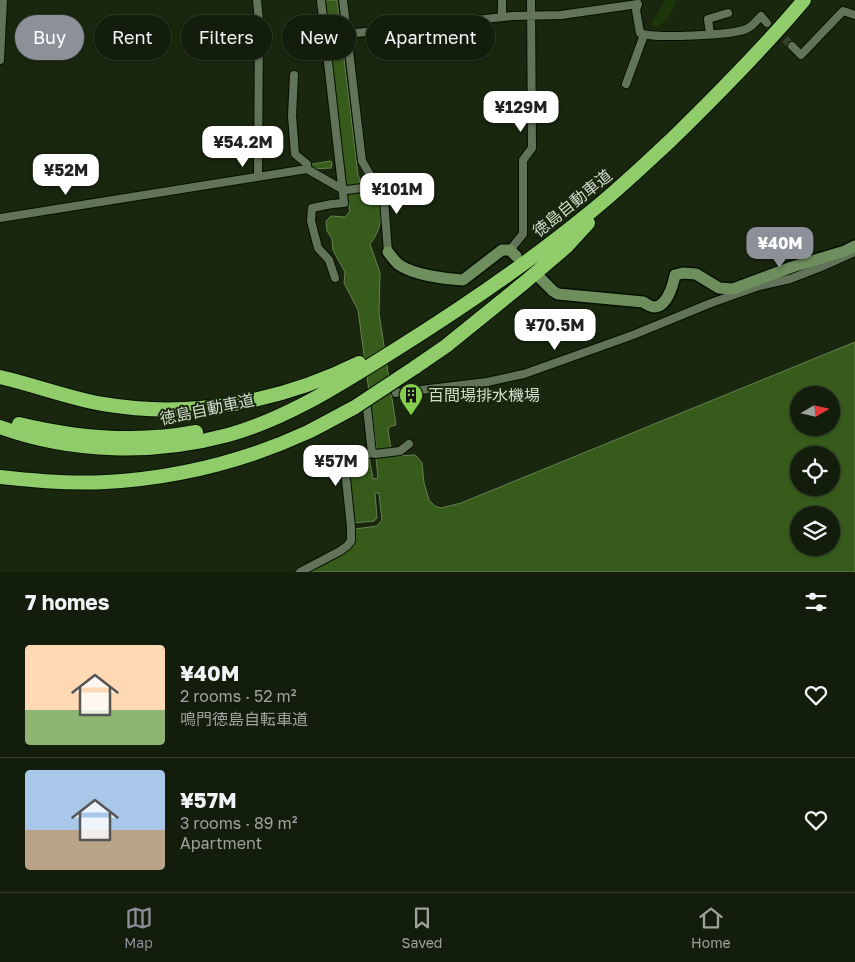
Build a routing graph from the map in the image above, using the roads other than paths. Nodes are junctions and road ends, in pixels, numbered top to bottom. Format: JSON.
{"nodes":[{"id":1,"x":3,"y":0,"type":"edge"},
{"id":2,"x":257,"y":0,"type":"edge"},
{"id":3,"x":322,"y":0,"type":"edge"},
{"id":4,"x":343,"y":0,"type":"edge"},
{"id":5,"x":502,"y":0,"type":"edge"},
{"id":6,"x":531,"y":0,"type":"edge"},
{"id":7,"x":804,"y":0,"type":"edge"},
{"id":8,"x":728,"y":13,"type":"dead end"},
{"id":9,"x":345,"y":15,"type":"edge"},
{"id":10,"x":532,"y":15,"type":"junction"},
{"id":11,"x":855,"y":15,"type":"edge"},
{"id":12,"x":502,"y":17,"type":"junction"},
{"id":13,"x":767,"y":23,"type":"dead end"},
{"id":14,"x":356,"y":33,"type":"edge"},
{"id":15,"x":710,"y":34,"type":"junction"},
{"id":16,"x":644,"y":35,"type":"junction"},
{"id":17,"x":792,"y":46,"type":"tunnel mouth"},
{"id":18,"x":0,"y":60,"type":"edge"},
{"id":19,"x":350,"y":60,"type":"edge"},
{"id":20,"x":294,"y":75,"type":"dead end"},
{"id":21,"x":626,"y":84,"type":"dead end"},
{"id":22,"x":307,"y":169,"type":"junction"},
{"id":23,"x":258,"y":177,"type":"junction"},
{"id":24,"x":624,"y":184,"type":"junction"},
{"id":25,"x":376,"y":186,"type":"junction"},
{"id":26,"x":344,"y":189,"type":"junction"},
{"id":27,"x":0,"y":218,"type":"edge"},
{"id":28,"x":855,"y":246,"type":"edge"},
{"id":29,"x":388,"y":252,"type":"joint"},
{"id":30,"x":855,"y":252,"type":"edge"},
{"id":31,"x":513,"y":253,"type":"joint"},
{"id":32,"x":335,"y":278,"type":"dead end"},
{"id":33,"x":540,"y":278,"type":"dead end"},
{"id":34,"x":410,"y":340,"type":"junction"},
{"id":35,"x":0,"y":377,"type":"edge"},
{"id":36,"x":328,"y":391,"type":"junction"},
{"id":37,"x":396,"y":393,"type":"dead end"},
{"id":38,"x":366,"y":397,"type":"dead end"},
{"id":39,"x":0,"y":419,"type":"edge"},
{"id":40,"x":0,"y":427,"type":"edge"},
{"id":41,"x":409,"y":444,"type":"dead end"},
{"id":42,"x":373,"y":454,"type":"junction"},
{"id":43,"x":0,"y":477,"type":"edge"},
{"id":44,"x":300,"y":572,"type":"edge"}],
"edges":[{"from":1,"to":18,"type":"street"},
{"from":2,"to":23,"type":"street"},
{"from":3,"to":26,"type":"street"},
{"from":4,"to":9,"type":"street"},
{"from":5,"to":12,"type":"street"},
{"from":6,"to":10,"type":"street"},
{"from":7,"to":24,"type":"highway","name":"徳島自動車道"},
{"from":8,"to":15,"type":"street"},
{"from":10,"to":12,"type":"street"},
{"from":10,"to":16,"type":"street"},
{"from":10,"to":31,"type":"street"},
{"from":11,"to":17,"type":"street"},
{"from":12,"to":14,"type":"street"},
{"from":13,"to":15,"type":"street"},
{"from":15,"to":16,"type":"street"},
{"from":16,"to":21,"type":"street"},
{"from":19,"to":25,"type":"street"},
{"from":20,"to":22,"type":"street"},
{"from":22,"to":23,"type":"street"},
{"from":22,"to":26,"type":"street"},
{"from":23,"to":27,"type":"street"},
{"from":24,"to":34,"type":"highway","name":"徳島自動車道"},
{"from":24,"to":43,"type":"highway","bridge":true},
{"from":25,"to":26,"type":"street"},
{"from":25,"to":29,"type":"street"},
{"from":26,"to":32,"type":"street"},
{"from":28,"to":33,"type":"main road"},
{"from":29,"to":31,"type":"main road"},
{"from":30,"to":37,"type":"street"},
{"from":34,"to":35,"type":"highway"},
{"from":34,"to":36,"type":"highway","name":"徳島自動車道"},
{"from":36,"to":39,"type":"highway","name":"徳島自動車道"},
{"from":36,"to":40,"type":"highway","name":"徳島自動車道"},
{"from":38,"to":42,"type":"street"},
{"from":41,"to":42,"type":"street"},
{"from":42,"to":44,"type":"street"}]}
